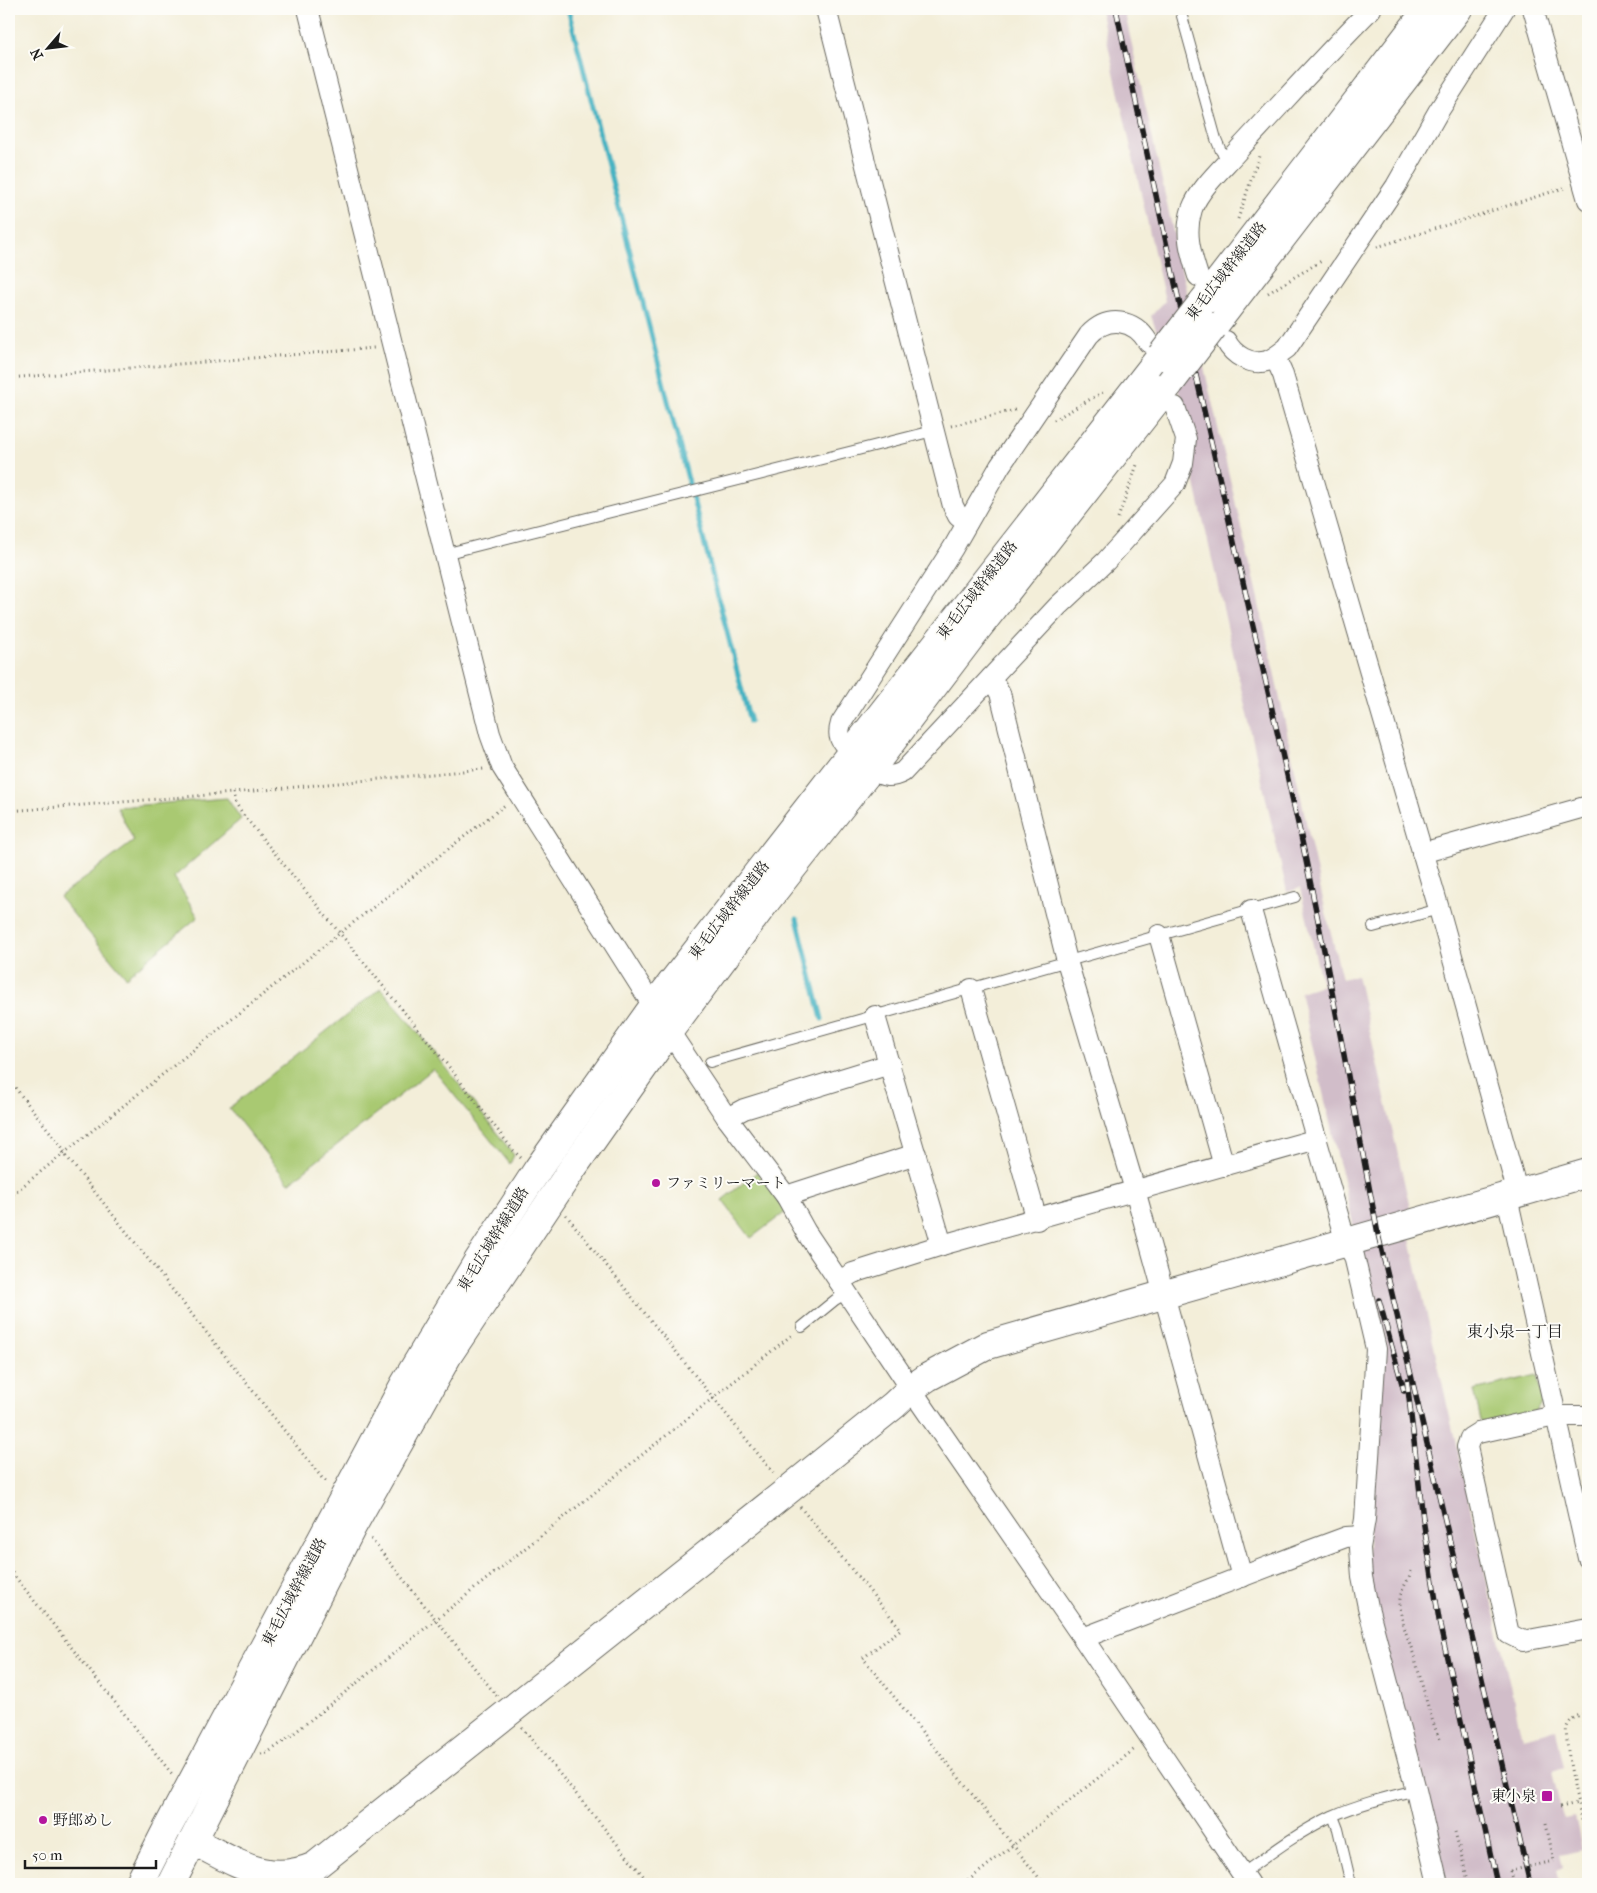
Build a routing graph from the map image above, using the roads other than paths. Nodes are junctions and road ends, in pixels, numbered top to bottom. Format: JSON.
{"nodes":[{"id":1,"x":308,"y":9,"type":"edge"},
{"id":2,"x":826,"y":9,"type":"edge"},
{"id":3,"x":1180,"y":9,"type":"edge"},
{"id":4,"x":1371,"y":9,"type":"edge"},
{"id":5,"x":1428,"y":9,"type":"edge"},
{"id":6,"x":1458,"y":9,"type":"edge"},
{"id":7,"x":1504,"y":9,"type":"edge"},
{"id":8,"x":1533,"y":9,"type":"edge"},
{"id":9,"x":1229,"y":161,"type":"junction"},
{"id":10,"x":1586,"y":191,"type":"edge"},
{"id":11,"x":1198,"y":276,"type":"dead end"},
{"id":12,"x":1214,"y":324,"type":"junction"},
{"id":13,"x":1154,"y":349,"type":"junction"},
{"id":14,"x":1275,"y":357,"type":"junction"},
{"id":15,"x":1173,"y":395,"type":"junction"},
{"id":16,"x":933,"y":432,"type":"junction"},
{"id":17,"x":967,"y":524,"type":"junction"},
{"id":18,"x":444,"y":554,"type":"junction"},
{"id":19,"x":991,"y":678,"type":"junction"},
{"id":20,"x":861,"y":761,"type":"junction"},
{"id":21,"x":1588,"y":806,"type":"edge"},
{"id":22,"x":1422,"y":853,"type":"junction"},
{"id":23,"x":1295,"y":897,"type":"dead end"},
{"id":24,"x":1439,"y":909,"type":"junction"},
{"id":25,"x":1251,"y":910,"type":"junction"},
{"id":26,"x":1373,"y":927,"type":"dead end"},
{"id":27,"x":1159,"y":935,"type":"junction"},
{"id":28,"x":1067,"y":961,"type":"junction"},
{"id":29,"x":971,"y":989,"type":"junction"},
{"id":30,"x":653,"y":1006,"type":"junction"},
{"id":31,"x":875,"y":1016,"type":"junction"},
{"id":32,"x":669,"y":1032,"type":"junction"},
{"id":33,"x":710,"y":1062,"type":"dead end"},
{"id":34,"x":890,"y":1064,"type":"junction"},
{"id":35,"x":727,"y":1118,"type":"junction"},
{"id":36,"x":1317,"y":1140,"type":"junction"},
{"id":37,"x":916,"y":1154,"type":"junction"},
{"id":38,"x":1224,"y":1166,"type":"junction"},
{"id":39,"x":1588,"y":1173,"type":"edge"},
{"id":40,"x":1135,"y":1190,"type":"junction"},
{"id":41,"x":1512,"y":1195,"type":"junction"},
{"id":42,"x":786,"y":1196,"type":"junction"},
{"id":43,"x":1037,"y":1220,"type":"junction"},
{"id":44,"x":1346,"y":1243,"type":"junction"},
{"id":45,"x":942,"y":1245,"type":"junction"},
{"id":46,"x":843,"y":1287,"type":"junction"},
{"id":47,"x":1163,"y":1294,"type":"junction"},
{"id":48,"x":802,"y":1327,"type":"road end"},
{"id":49,"x":912,"y":1388,"type":"junction"},
{"id":50,"x":1556,"y":1416,"type":"junction"},
{"id":51,"x":1588,"y":1416,"type":"edge"},
{"id":52,"x":1362,"y":1536,"type":"junction"},
{"id":53,"x":1588,"y":1558,"type":"edge"},
{"id":54,"x":1242,"y":1577,"type":"junction"},
{"id":55,"x":1588,"y":1629,"type":"edge"},
{"id":56,"x":1083,"y":1638,"type":"junction"},
{"id":57,"x":1416,"y":1790,"type":"junction"},
{"id":58,"x":1333,"y":1816,"type":"junction"},
{"id":59,"x":193,"y":1841,"type":"junction"},
{"id":60,"x":1245,"y":1879,"type":"edge"},
{"id":61,"x":283,"y":1880,"type":"edge"},
{"id":62,"x":139,"y":1884,"type":"edge"},
{"id":63,"x":171,"y":1884,"type":"edge"},
{"id":64,"x":1351,"y":1884,"type":"edge"},
{"id":65,"x":1438,"y":1884,"type":"edge"}],
"edges":[{"from":1,"to":18,"type":"street"},
{"from":2,"to":16,"type":"street"},
{"from":3,"to":9,"type":"lane"},
{"from":4,"to":9,"type":"street"},
{"from":5,"to":12,"type":"main road","name":"東毛広域幹線道路"},
{"from":6,"to":12,"type":"main road","name":"東毛広域幹線道路"},
{"from":7,"to":14,"type":"street"},
{"from":8,"to":10,"type":"street"},
{"from":9,"to":11,"type":"street"},
{"from":12,"to":13,"type":"main road","name":"東毛広域幹線道路","bridge":true},
{"from":12,"to":14,"type":"street"},
{"from":12,"to":15,"type":"main road","name":"東毛広域幹線道路","bridge":true},
{"from":13,"to":17,"type":"street"},
{"from":13,"to":20,"type":"main road","name":"東毛広域幹線道路"},
{"from":14,"to":22,"type":"street"},
{"from":15,"to":19,"type":"street"},
{"from":15,"to":20,"type":"main road","name":"東毛広域幹線道路"},
{"from":16,"to":17,"type":"street"},
{"from":16,"to":18,"type":"lane"},
{"from":17,"to":20,"type":"street"},
{"from":18,"to":30,"type":"street"},
{"from":19,"to":20,"type":"street"},
{"from":19,"to":28,"type":"street"},
{"from":20,"to":30,"type":"main road","name":"東毛広域幹線道路"},
{"from":20,"to":32,"type":"main road","name":"東毛広域幹線道路"},
{"from":21,"to":22,"type":"street"},
{"from":22,"to":24,"type":"street"},
{"from":23,"to":25,"type":"lane"},
{"from":24,"to":26,"type":"lane"},
{"from":24,"to":41,"type":"street"},
{"from":25,"to":27,"type":"lane"},
{"from":25,"to":36,"type":"street"},
{"from":27,"to":28,"type":"lane"},
{"from":27,"to":38,"type":"street"},
{"from":28,"to":29,"type":"lane"},
{"from":28,"to":40,"type":"street"},
{"from":29,"to":31,"type":"lane"},
{"from":29,"to":43,"type":"street"},
{"from":30,"to":32,"type":"street"},
{"from":30,"to":62,"type":"main road","name":"東毛広域幹線道路"},
{"from":31,"to":33,"type":"lane"},
{"from":31,"to":34,"type":"street"},
{"from":32,"to":35,"type":"street"},
{"from":32,"to":59,"type":"main road","name":"東毛広域幹線道路"},
{"from":34,"to":35,"type":"street"},
{"from":34,"to":37,"type":"street"},
{"from":35,"to":42,"type":"street"},
{"from":36,"to":38,"type":"street"},
{"from":36,"to":44,"type":"street"},
{"from":37,"to":42,"type":"street"},
{"from":37,"to":45,"type":"street"},
{"from":38,"to":40,"type":"street"},
{"from":39,"to":41,"type":"main road"},
{"from":40,"to":43,"type":"street"},
{"from":40,"to":47,"type":"street"},
{"from":41,"to":44,"type":"main road"},
{"from":41,"to":50,"type":"street"},
{"from":42,"to":46,"type":"street"},
{"from":43,"to":45,"type":"street"},
{"from":44,"to":47,"type":"main road"},
{"from":44,"to":52,"type":"street"},
{"from":45,"to":46,"type":"street"},
{"from":46,"to":48,"type":"lane"},
{"from":46,"to":49,"type":"street"},
{"from":47,"to":49,"type":"main road"},
{"from":47,"to":54,"type":"street"},
{"from":49,"to":56,"type":"street"},
{"from":49,"to":61,"type":"main road"},
{"from":50,"to":51,"type":"street"},
{"from":50,"to":53,"type":"street"},
{"from":50,"to":55,"type":"street"},
{"from":52,"to":54,"type":"street"},
{"from":52,"to":57,"type":"street"},
{"from":54,"to":56,"type":"street"},
{"from":56,"to":60,"type":"street"},
{"from":57,"to":58,"type":"lane"},
{"from":57,"to":65,"type":"street"},
{"from":58,"to":60,"type":"lane"},
{"from":58,"to":64,"type":"lane"},
{"from":59,"to":61,"type":"main road"},
{"from":59,"to":63,"type":"main road","name":"東毛広域幹線道路"}]}
